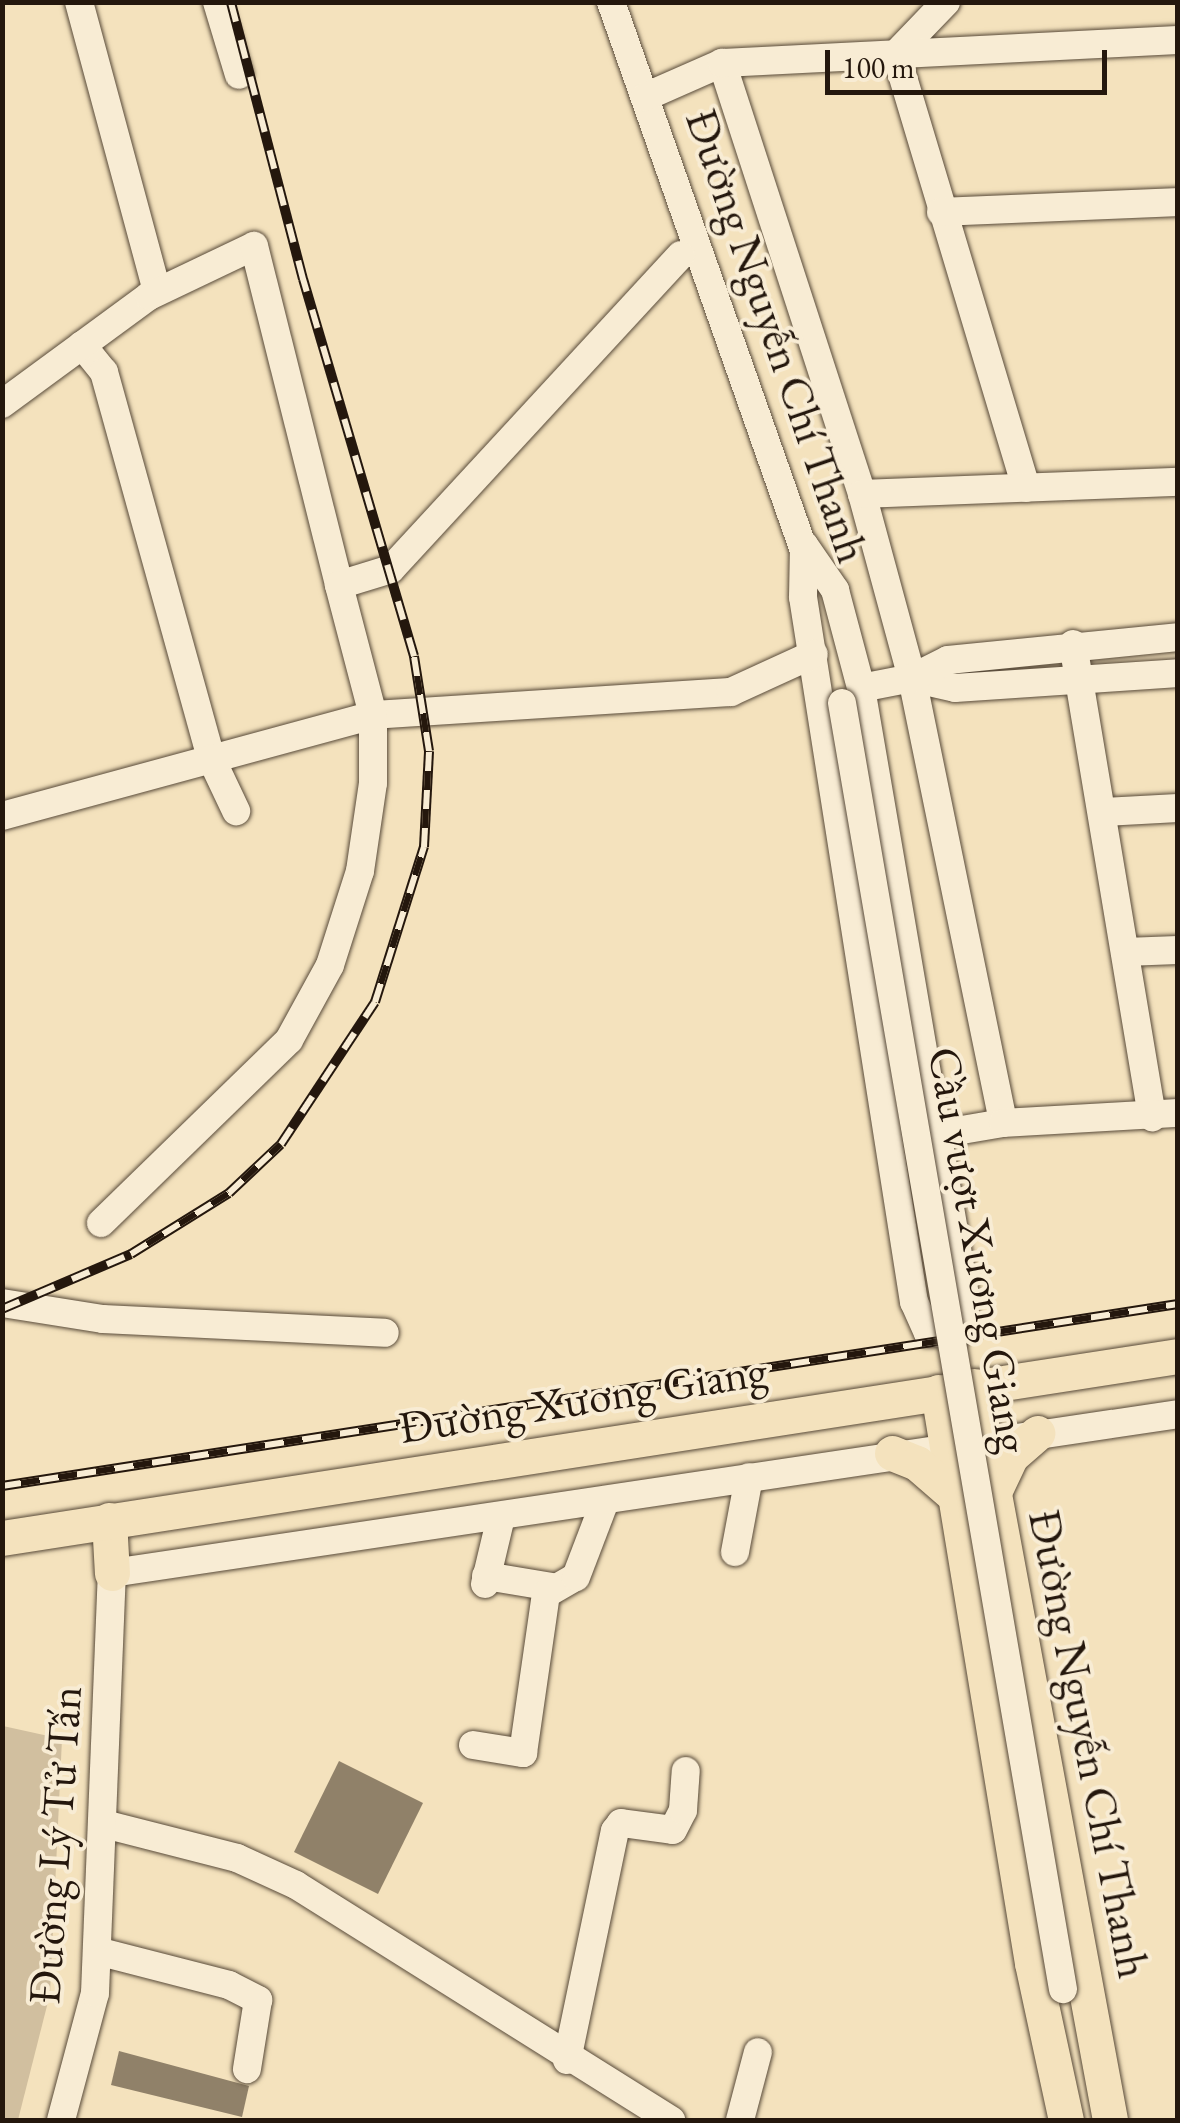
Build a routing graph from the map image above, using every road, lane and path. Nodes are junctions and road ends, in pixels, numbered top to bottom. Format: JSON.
{"nodes":[{"id":1,"x":78,"y":2,"type":"edge"},
{"id":2,"x":217,"y":2,"type":"edge"},
{"id":3,"x":611,"y":2,"type":"edge"},
{"id":4,"x":946,"y":2,"type":"edge"},
{"id":5,"x":1178,"y":40,"type":"edge"},
{"id":6,"x":896,"y":54,"type":"junction"},
{"id":7,"x":722,"y":63,"type":"junction"},
{"id":8,"x":239,"y":74,"type":"dead end"},
{"id":9,"x":645,"y":97,"type":"junction"},
{"id":10,"x":1178,"y":202,"type":"edge"},
{"id":11,"x":941,"y":212,"type":"junction"},
{"id":12,"x":681,"y":255,"type":"dead end"},
{"id":13,"x":156,"y":292,"type":"junction"},
{"id":14,"x":82,"y":346,"type":"junction"},
{"id":15,"x":2,"y":404,"type":"edge"},
{"id":16,"x":1178,"y":482,"type":"edge"},
{"id":17,"x":1026,"y":488,"type":"junction"},
{"id":18,"x":862,"y":494,"type":"junction"},
{"id":19,"x":804,"y":545,"type":"junction"},
{"id":20,"x":338,"y":585,"type":"junction"},
{"id":21,"x":1178,"y":637,"type":"edge"},
{"id":22,"x":1073,"y":644,"type":"junction"},
{"id":23,"x":814,"y":654,"type":"junction"},
{"id":24,"x":1178,"y":674,"type":"edge"},
{"id":25,"x":912,"y":678,"type":"junction"},
{"id":26,"x":1081,"y":682,"type":"junction"},
{"id":27,"x":851,"y":696,"type":"junction"},
{"id":28,"x":373,"y":715,"type":"junction"},
{"id":29,"x":211,"y":758,"type":"junction"},
{"id":30,"x":1178,"y":808,"type":"edge"},
{"id":31,"x":236,"y":811,"type":"dead end"},
{"id":32,"x":1104,"y":812,"type":"junction"},
{"id":33,"x":2,"y":816,"type":"edge"},
{"id":34,"x":1178,"y":950,"type":"edge"},
{"id":35,"x":1125,"y":952,"type":"junction"},
{"id":36,"x":1165,"y":1115,"type":"edge"},
{"id":37,"x":1004,"y":1123,"type":"junction"},
{"id":38,"x":938,"y":1136,"type":"junction"},
{"id":39,"x":886,"y":1140,"type":"junction"},
{"id":40,"x":101,"y":1223,"type":"dead end"},
{"id":41,"x":2,"y":1304,"type":"edge"},
{"id":42,"x":386,"y":1333,"type":"dead end"},
{"id":43,"x":1178,"y":1356,"type":"edge"},
{"id":44,"x":974,"y":1386,"type":"junction"},
{"id":45,"x":938,"y":1392,"type":"junction"},
{"id":46,"x":1178,"y":1414,"type":"edge"},
{"id":47,"x":1037,"y":1433,"type":"junction"},
{"id":48,"x":982,"y":1440,"type":"junction"},
{"id":49,"x":947,"y":1444,"type":"junction"},
{"id":50,"x":892,"y":1453,"type":"junction"},
{"id":51,"x":750,"y":1477,"type":"junction"},
{"id":52,"x":991,"y":1487,"type":"junction"},
{"id":53,"x":955,"y":1492,"type":"junction"},
{"id":54,"x":605,"y":1502,"type":"junction"},
{"id":55,"x":501,"y":1517,"type":"junction"},
{"id":56,"x":110,"y":1520,"type":"junction"},
{"id":57,"x":2,"y":1538,"type":"edge"},
{"id":58,"x":735,"y":1552,"type":"dead end"},
{"id":59,"x":112,"y":1573,"type":"junction"},
{"id":60,"x":552,"y":1587,"type":"junction"},
{"id":61,"x":472,"y":1745,"type":"dead end"},
{"id":62,"x":686,"y":1771,"type":"dead end"},
{"id":63,"x":104,"y":1824,"type":"junction"},
{"id":64,"x":96,"y":1951,"type":"junction"},
{"id":65,"x":1066,"y":2004,"type":"junction"},
{"id":66,"x":758,"y":2052,"type":"dead end"},
{"id":67,"x":567,"y":2060,"type":"junction"},
{"id":68,"x":247,"y":2070,"type":"dead end"},
{"id":69,"x":62,"y":2120,"type":"edge"},
{"id":70,"x":670,"y":2120,"type":"edge"},
{"id":71,"x":740,"y":2120,"type":"edge"},
{"id":72,"x":1066,"y":2120,"type":"edge"},
{"id":73,"x":1110,"y":2120,"type":"edge"}],
"edges":[{"from":1,"to":13,"type":"street"},
{"from":2,"to":8,"type":"street"},
{"from":3,"to":9,"type":"street","name":"Đường Nguyễn Chí Thanh"},
{"from":4,"to":6,"type":"street"},
{"from":5,"to":6,"type":"street"},
{"from":6,"to":7,"type":"street"},
{"from":6,"to":11,"type":"street"},
{"from":7,"to":9,"type":"street"},
{"from":7,"to":18,"type":"street"},
{"from":9,"to":19,"type":"street","name":"Đường Nguyễn Chí Thanh"},
{"from":10,"to":11,"type":"street"},
{"from":11,"to":17,"type":"street"},
{"from":12,"to":20,"type":"street"},
{"from":13,"to":14,"type":"street"},
{"from":13,"to":20,"type":"street"},
{"from":14,"to":15,"type":"street"},
{"from":14,"to":29,"type":"street"},
{"from":16,"to":17,"type":"street"},
{"from":17,"to":18,"type":"street"},
{"from":18,"to":25,"type":"street"},
{"from":19,"to":23,"type":"street"},
{"from":19,"to":27,"type":"street","name":"Đường Nguyễn Chí Thanh"},
{"from":20,"to":28,"type":"street"},
{"from":21,"to":22,"type":"street"},
{"from":22,"to":25,"type":"street"},
{"from":22,"to":26,"type":"street"},
{"from":23,"to":28,"type":"street"},
{"from":23,"to":39,"type":"street"},
{"from":24,"to":26,"type":"street"},
{"from":25,"to":26,"type":"street"},
{"from":25,"to":27,"type":"street"},
{"from":25,"to":37,"type":"street"},
{"from":26,"to":32,"type":"street"},
{"from":27,"to":38,"type":"street"},
{"from":27,"to":65,"type":"street","name":"Cầu vượt Xương Giang","bridge":true},
{"from":28,"to":29,"type":"street"},
{"from":28,"to":40,"type":"street"},
{"from":29,"to":31,"type":"street"},
{"from":29,"to":33,"type":"street"},
{"from":30,"to":32,"type":"street"},
{"from":32,"to":35,"type":"street"},
{"from":34,"to":35,"type":"street"},
{"from":35,"to":36,"type":"street"},
{"from":36,"to":37,"type":"street"},
{"from":37,"to":38,"type":"street"},
{"from":38,"to":39,"type":"street"},
{"from":38,"to":39,"type":"street"},
{"from":41,"to":42,"type":"street"},
{"from":43,"to":44,"type":"main road","name":"Đường Xương Giang"},
{"from":44,"to":45,"type":"main road","name":"Đường Xương Giang"},
{"from":44,"to":48,"type":"main road","name":"Đường Nguyễn Chí Thanh"},
{"from":45,"to":49,"type":"main road","name":"Đường Nguyễn Chí Thanh"},
{"from":45,"to":56,"type":"main road","name":"Đường Xương Giang"},
{"from":46,"to":47,"type":"street"},
{"from":47,"to":48,"type":"street"},
{"from":47,"to":52,"type":"main road"},
{"from":48,"to":49,"type":"street"},
{"from":48,"to":52,"type":"main road","name":"Đường Nguyễn Chí Thanh"},
{"from":49,"to":50,"type":"street"},
{"from":49,"to":53,"type":"main road","name":"Đường Nguyễn Chí Thanh"},
{"from":50,"to":51,"type":"street"},
{"from":50,"to":53,"type":"main road"},
{"from":51,"to":54,"type":"street"},
{"from":51,"to":58,"type":"street"},
{"from":52,"to":53,"type":"main road"},
{"from":52,"to":65,"type":"main road","name":"Đường Nguyễn Chí Thanh"},
{"from":53,"to":65,"type":"main road","name":"Đường Nguyễn Chí Thanh"},
{"from":54,"to":55,"type":"street"},
{"from":54,"to":60,"type":"street"},
{"from":55,"to":59,"type":"street"},
{"from":55,"to":60,"type":"street"},
{"from":56,"to":57,"type":"main road","name":"Đường Xương Giang"},
{"from":56,"to":59,"type":"main road"},
{"from":59,"to":63,"type":"street","name":"Đường Lý Tử Tấn"},
{"from":60,"to":61,"type":"street"},
{"from":62,"to":67,"type":"street"},
{"from":63,"to":64,"type":"street","name":"Đường Lý Tử Tấn"},
{"from":63,"to":67,"type":"street"},
{"from":64,"to":68,"type":"street"},
{"from":64,"to":69,"type":"street","name":"Đường Lý Tử Tấn"},
{"from":65,"to":72,"type":"main road","name":"Đường Nguyễn Chí Thanh"},
{"from":65,"to":73,"type":"main road","name":"Đường Nguyễn Chí Thanh"},
{"from":66,"to":71,"type":"street"},
{"from":67,"to":70,"type":"street"}]}
